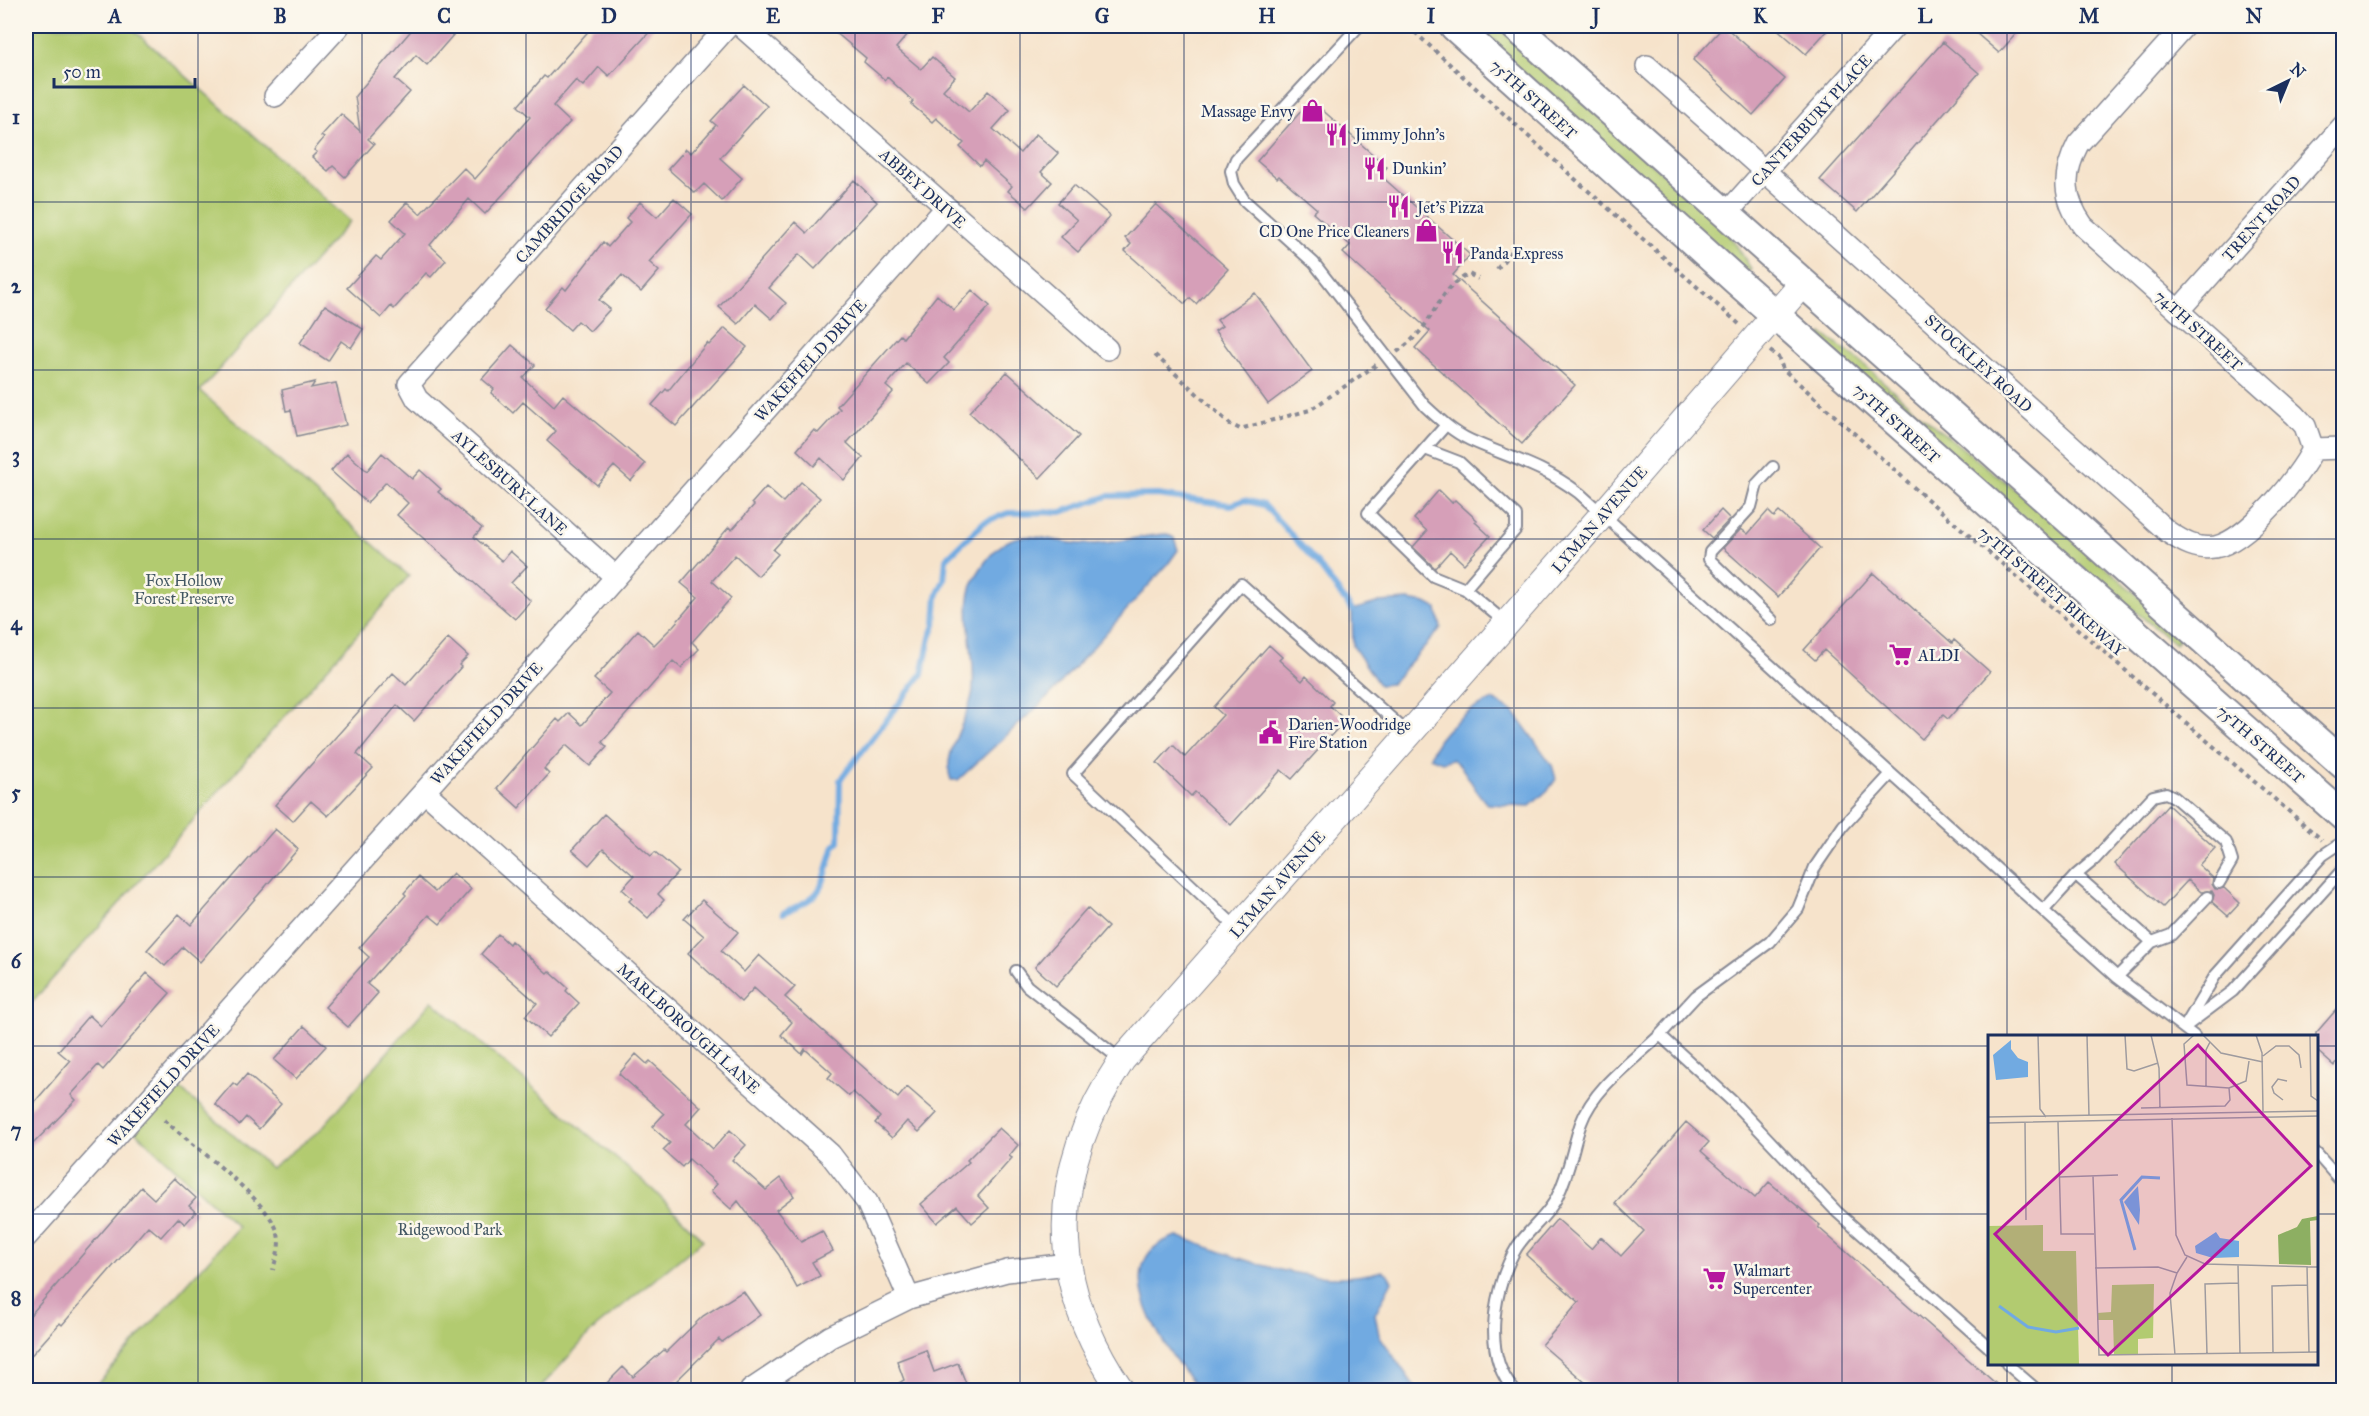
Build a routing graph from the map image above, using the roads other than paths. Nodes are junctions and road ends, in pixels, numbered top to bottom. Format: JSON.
{"nodes":[{"id":1,"x":339,"y":26,"type":"edge"},
{"id":2,"x":728,"y":26,"type":"edge"},
{"id":3,"x":741,"y":26,"type":"edge"},
{"id":4,"x":1359,"y":26,"type":"edge"},
{"id":5,"x":1454,"y":26,"type":"edge"},
{"id":6,"x":1515,"y":26,"type":"edge"},
{"id":7,"x":1895,"y":26,"type":"edge"},
{"id":8,"x":2184,"y":26,"type":"edge"},
{"id":9,"x":1647,"y":66,"type":"dead end"},
{"id":10,"x":275,"y":96,"type":"dead end"},
{"id":11,"x":2343,"y":125,"type":"edge"},
{"id":12,"x":1764,"y":172,"type":"junction"},
{"id":13,"x":945,"y":207,"type":"junction"},
{"id":14,"x":1726,"y":214,"type":"junction"},
{"id":15,"x":1803,"y":283,"type":"junction"},
{"id":16,"x":2178,"y":311,"type":"junction"},
{"id":17,"x":1776,"y":315,"type":"junction"},
{"id":18,"x":1107,"y":349,"type":"dead end"},
{"id":19,"x":409,"y":384,"type":"joint"},
{"id":20,"x":1446,"y":425,"type":"junction"},
{"id":21,"x":2343,"y":448,"type":"edge"},
{"id":22,"x":1425,"y":449,"type":"junction"},
{"id":23,"x":2313,"y":449,"type":"junction"},
{"id":24,"x":1773,"y":466,"type":"dead end"},
{"id":25,"x":1604,"y":514,"type":"junction"},
{"id":26,"x":616,"y":577,"type":"junction"},
{"id":27,"x":1465,"y":589,"type":"junction"},
{"id":28,"x":1772,"y":620,"type":"dead end"},
{"id":29,"x":1507,"y":624,"type":"junction"},
{"id":30,"x":1409,"y":735,"type":"junction"},
{"id":31,"x":2343,"y":765,"type":"edge"},
{"id":32,"x":1891,"y":774,"type":"junction"},
{"id":33,"x":425,"y":792,"type":"junction"},
{"id":34,"x":2343,"y":817,"type":"edge"},
{"id":35,"x":2343,"y":841,"type":"edge"},
{"id":36,"x":2343,"y":868,"type":"edge"},
{"id":37,"x":2076,"y":875,"type":"junction"},
{"id":38,"x":2219,"y":884,"type":"dead end"},
{"id":39,"x":2207,"y":897,"type":"dead end"},
{"id":40,"x":2044,"y":910,"type":"junction"},
{"id":41,"x":1238,"y":928,"type":"junction"},
{"id":42,"x":2152,"y":942,"type":"junction"},
{"id":43,"x":1016,"y":971,"type":"dead end"},
{"id":44,"x":2118,"y":978,"type":"junction"},
{"id":45,"x":2184,"y":1028,"type":"junction"},
{"id":46,"x":1660,"y":1035,"type":"junction"},
{"id":47,"x":2193,"y":1035,"type":"edge"},
{"id":48,"x":1122,"y":1060,"type":"junction"},
{"id":49,"x":2318,"y":1156,"type":"edge"},
{"id":50,"x":2343,"y":1185,"type":"edge"},
{"id":51,"x":26,"y":1237,"type":"edge"},
{"id":52,"x":1068,"y":1264,"type":"junction"},
{"id":53,"x":909,"y":1298,"type":"junction"},
{"id":54,"x":1988,"y":1347,"type":"edge"},
{"id":55,"x":2008,"y":1365,"type":"edge"},
{"id":56,"x":751,"y":1390,"type":"edge"},
{"id":57,"x":1121,"y":1390,"type":"edge"},
{"id":58,"x":1514,"y":1390,"type":"edge"},
{"id":59,"x":2037,"y":1390,"type":"edge"}],
"edges":[{"from":1,"to":10,"type":"street"},
{"from":2,"to":19,"type":"street","name":"CAMBRIDGE ROAD"},
{"from":3,"to":13,"type":"street","name":"ABBEY DRIVE"},
{"from":4,"to":20,"type":"lane"},
{"from":5,"to":17,"type":"main road","name":"75TH STREET"},
{"from":6,"to":14,"type":"main road"},
{"from":7,"to":12,"type":"street","name":"CANTERBURY PLACE"},
{"from":8,"to":16,"type":"street","name":"74TH STREET"},
{"from":9,"to":12,"type":"street","name":"STOCKLEY ROAD"},
{"from":11,"to":16,"type":"street","name":"TRENT ROAD"},
{"from":12,"to":14,"type":"street","name":"CANTERBURY PLACE"},
{"from":12,"to":23,"type":"street","name":"STOCKLEY ROAD"},
{"from":13,"to":18,"type":"street","name":"ABBEY DRIVE"},
{"from":13,"to":26,"type":"street","name":"WAKEFIELD DRIVE"},
{"from":14,"to":15,"type":"main road"},
{"from":15,"to":17,"type":"street","name":"LYMAN AVENUE"},
{"from":15,"to":31,"type":"main road"},
{"from":16,"to":23,"type":"street","name":"74TH STREET"},
{"from":17,"to":25,"type":"street","name":"LYMAN AVENUE"},
{"from":17,"to":34,"type":"main road","name":"75TH STREET"},
{"from":19,"to":26,"type":"street","name":"AYLESBURY LANE"},
{"from":20,"to":22,"type":"lane"},
{"from":20,"to":25,"type":"lane"},
{"from":21,"to":23,"type":"street"},
{"from":22,"to":27,"type":"lane"},
{"from":22,"to":27,"type":"lane"},
{"from":24,"to":28,"type":"lane"},
{"from":25,"to":29,"type":"street","name":"LYMAN AVENUE"},
{"from":25,"to":32,"type":"lane"},
{"from":26,"to":33,"type":"street","name":"WAKEFIELD DRIVE"},
{"from":27,"to":29,"type":"lane"},
{"from":29,"to":30,"type":"street","name":"LYMAN AVENUE"},
{"from":30,"to":41,"type":"street","name":"LYMAN AVENUE"},
{"from":30,"to":41,"type":"lane"},
{"from":32,"to":40,"type":"lane"},
{"from":32,"to":46,"type":"lane"},
{"from":33,"to":51,"type":"street","name":"WAKEFIELD DRIVE"},
{"from":33,"to":53,"type":"street","name":"MARLBOROUGH LANE"},
{"from":35,"to":45,"type":"lane"},
{"from":36,"to":45,"type":"lane"},
{"from":37,"to":38,"type":"lane"},
{"from":37,"to":40,"type":"lane"},
{"from":37,"to":42,"type":"lane"},
{"from":39,"to":42,"type":"lane"},
{"from":40,"to":44,"type":"lane"},
{"from":41,"to":48,"type":"street","name":"LYMAN AVENUE"},
{"from":42,"to":44,"type":"lane"},
{"from":43,"to":48,"type":"lane"},
{"from":44,"to":45,"type":"lane"},
{"from":45,"to":47,"type":"lane"},
{"from":46,"to":54,"type":"lane"},
{"from":46,"to":58,"type":"lane"},
{"from":48,"to":52,"type":"street","name":"LYMAN AVENUE"},
{"from":49,"to":50,"type":"lane"},
{"from":52,"to":53,"type":"street"},
{"from":52,"to":57,"type":"street","name":"LYMAN AVENUE"},
{"from":53,"to":56,"type":"street"},
{"from":55,"to":59,"type":"lane"}]}
